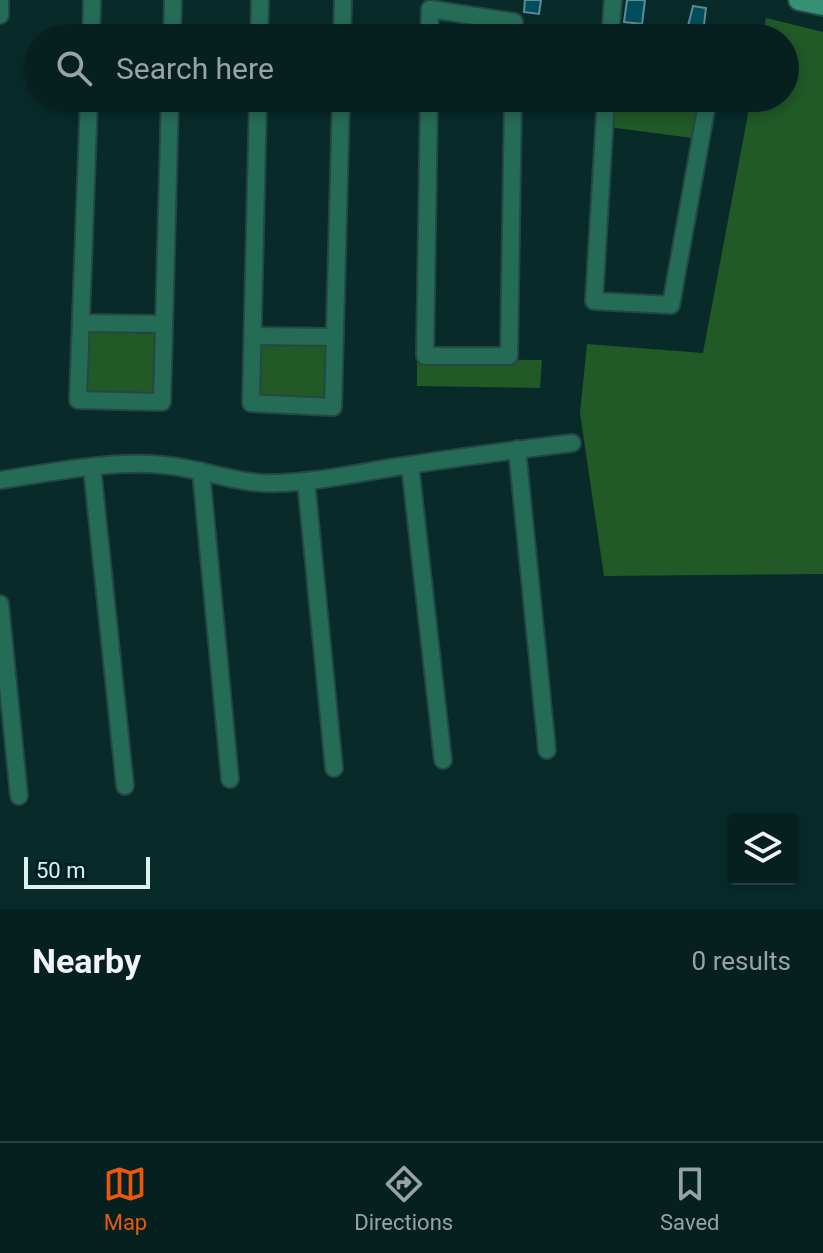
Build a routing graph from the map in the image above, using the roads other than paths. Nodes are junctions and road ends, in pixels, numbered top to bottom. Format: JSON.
{"nodes":[{"id":1,"x":0,"y":0,"type":"edge"},
{"id":2,"x":92,"y":0,"type":"edge"},
{"id":3,"x":173,"y":0,"type":"edge"},
{"id":4,"x":260,"y":0,"type":"edge"},
{"id":5,"x":343,"y":0,"type":"edge"},
{"id":6,"x":613,"y":0,"type":"edge"},
{"id":7,"x":799,"y":0,"type":"edge"},
{"id":8,"x":823,"y":5,"type":"edge"},
{"id":9,"x":450,"y":6,"type":"edge"},
{"id":10,"x":0,"y":15,"type":"edge"},
{"id":11,"x":91,"y":24,"type":"edge"},
{"id":12,"x":172,"y":24,"type":"edge"},
{"id":13,"x":259,"y":24,"type":"edge"},
{"id":14,"x":342,"y":24,"type":"edge"},
{"id":15,"x":429,"y":24,"type":"edge"},
{"id":16,"x":514,"y":24,"type":"edge"},
{"id":17,"x":611,"y":24,"type":"edge"},
{"id":18,"x":89,"y":112,"type":"edge"},
{"id":19,"x":170,"y":112,"type":"edge"},
{"id":20,"x":258,"y":112,"type":"edge"},
{"id":21,"x":341,"y":112,"type":"edge"},
{"id":22,"x":429,"y":112,"type":"edge"},
{"id":23,"x":513,"y":112,"type":"edge"},
{"id":24,"x":605,"y":112,"type":"edge"},
{"id":25,"x":705,"y":112,"type":"edge"},
{"id":26,"x":82,"y":323,"type":"junction"},
{"id":27,"x":164,"y":324,"type":"junction"},
{"id":28,"x":253,"y":336,"type":"junction"},
{"id":29,"x":335,"y":337,"type":"junction"},
{"id":30,"x":572,"y":443,"type":"dead end"},
{"id":31,"x":517,"y":449,"type":"junction"},
{"id":32,"x":410,"y":465,"type":"junction"},
{"id":33,"x":92,"y":467,"type":"junction"},
{"id":34,"x":201,"y":471,"type":"junction"},
{"id":35,"x":0,"y":480,"type":"edge"},
{"id":36,"x":306,"y":481,"type":"junction"},
{"id":37,"x":0,"y":604,"type":"edge"},
{"id":38,"x":547,"y":750,"type":"dead end"},
{"id":39,"x":443,"y":760,"type":"dead end"},
{"id":40,"x":334,"y":768,"type":"dead end"},
{"id":41,"x":230,"y":779,"type":"dead end"},
{"id":42,"x":125,"y":786,"type":"dead end"},
{"id":43,"x":19,"y":796,"type":"dead end"}],
"edges":[{"from":1,"to":10,"type":"street"},
{"from":2,"to":11,"type":"street"},
{"from":3,"to":12,"type":"street"},
{"from":4,"to":13,"type":"street"},
{"from":5,"to":14,"type":"street"},
{"from":6,"to":17,"type":"street"},
{"from":7,"to":8,"type":"street"},
{"from":9,"to":15,"type":"street"},
{"from":9,"to":16,"type":"street"},
{"from":18,"to":26,"type":"street"},
{"from":19,"to":27,"type":"street"},
{"from":20,"to":28,"type":"street"},
{"from":21,"to":29,"type":"street"},
{"from":22,"to":23,"type":"street"},
{"from":24,"to":25,"type":"street"},
{"from":26,"to":27,"type":"street"},
{"from":26,"to":27,"type":"street"},
{"from":28,"to":29,"type":"street"},
{"from":28,"to":29,"type":"street"},
{"from":30,"to":31,"type":"street"},
{"from":31,"to":32,"type":"street"},
{"from":31,"to":38,"type":"street"},
{"from":32,"to":36,"type":"street"},
{"from":32,"to":39,"type":"street"},
{"from":33,"to":34,"type":"street"},
{"from":33,"to":35,"type":"street"},
{"from":33,"to":42,"type":"street"},
{"from":34,"to":36,"type":"street"},
{"from":34,"to":41,"type":"street"},
{"from":36,"to":40,"type":"street"},
{"from":37,"to":43,"type":"street"}]}
